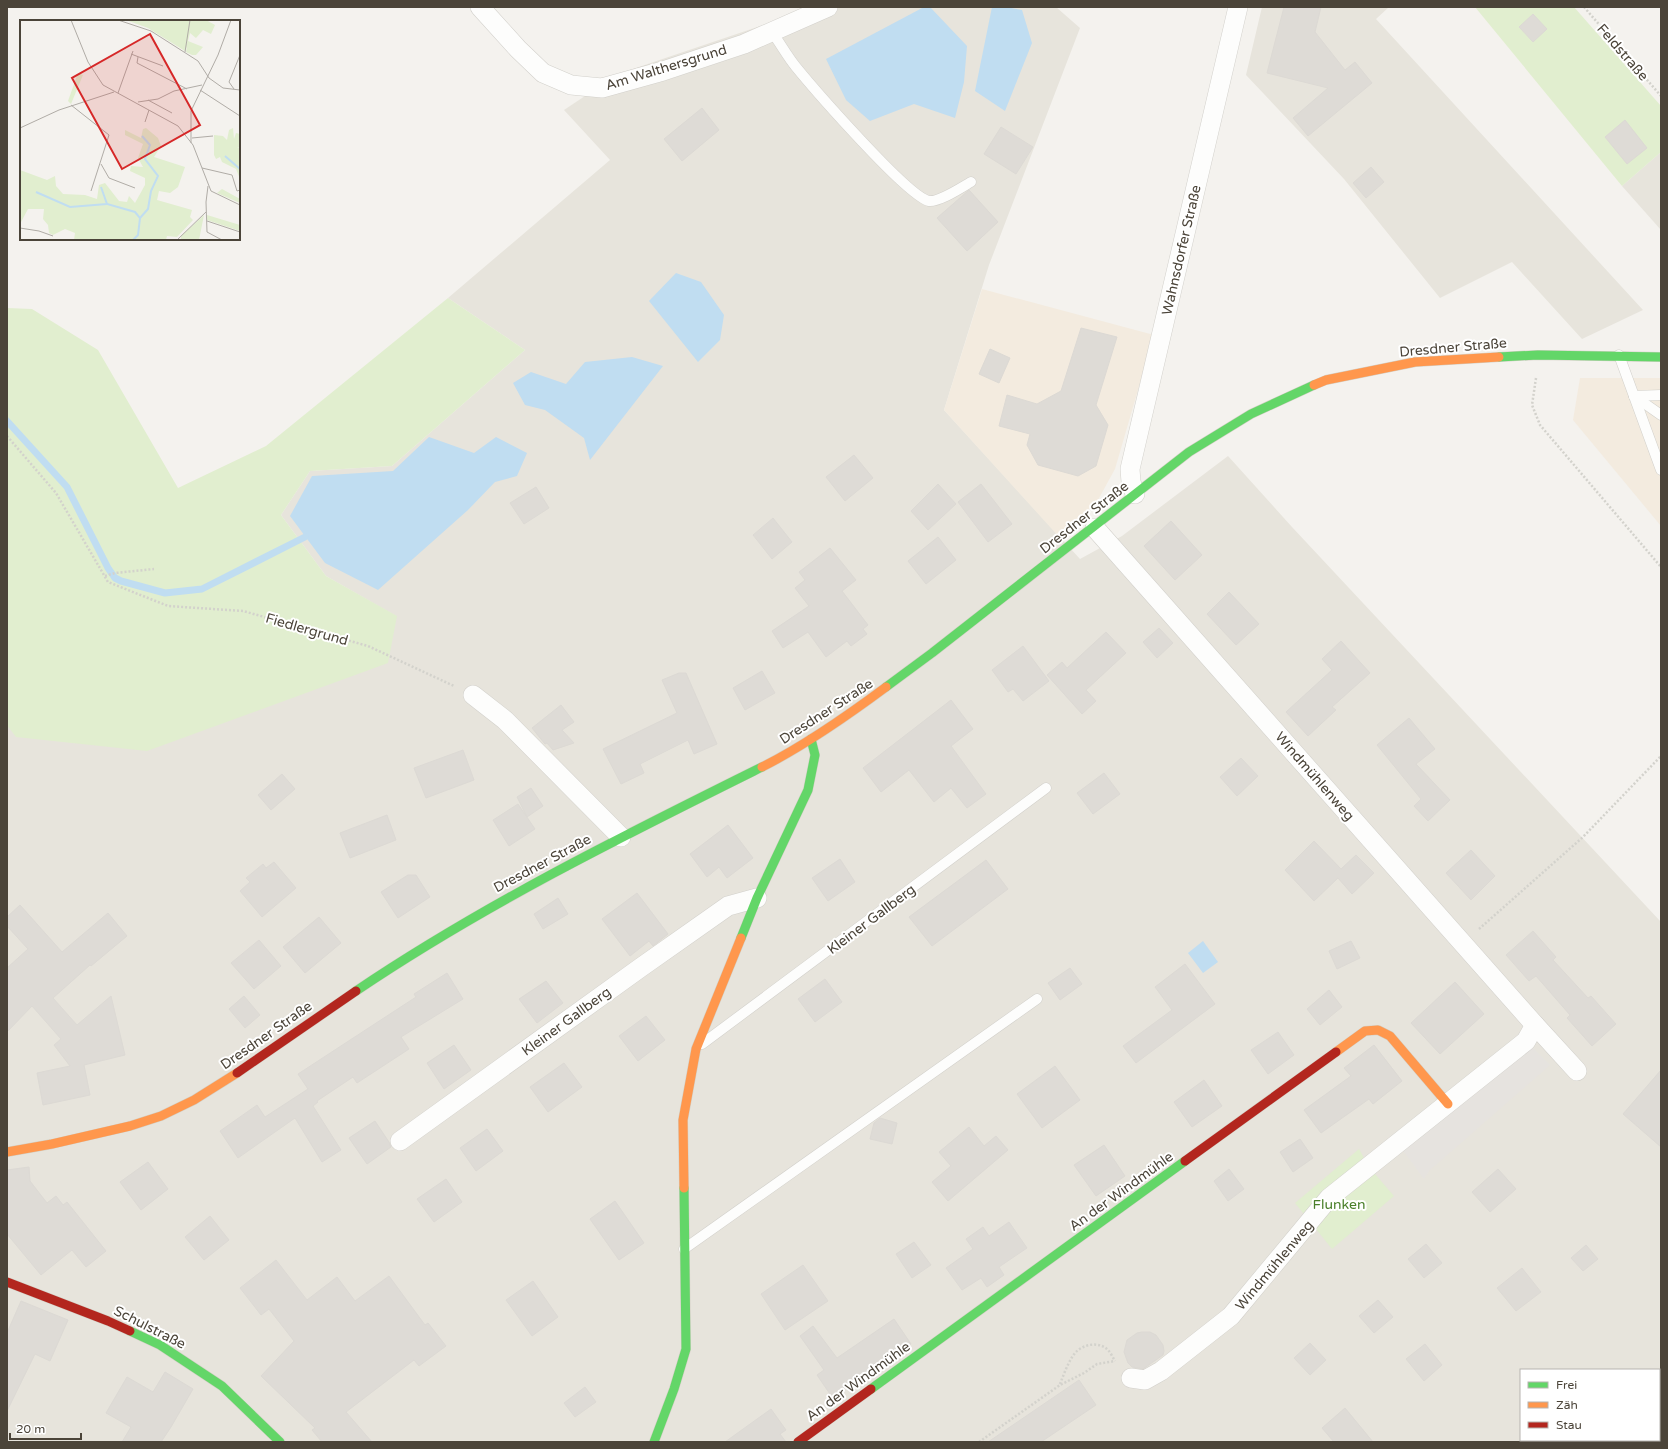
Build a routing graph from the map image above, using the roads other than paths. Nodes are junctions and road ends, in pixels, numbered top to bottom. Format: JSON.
{"nodes":[{"id":1,"x":480,"y":7,"type":"edge"},
{"id":2,"x":828,"y":7,"type":"edge"},
{"id":3,"x":1238,"y":7,"type":"edge"},
{"id":4,"x":772,"y":32,"type":"junction"},
{"id":5,"x":971,"y":182,"type":"dead end"},
{"id":6,"x":1619,"y":355,"type":"junction"},
{"id":7,"x":1661,"y":357,"type":"edge"},
{"id":8,"x":1661,"y":395,"type":"edge"},
{"id":9,"x":1634,"y":396,"type":"junction"},
{"id":10,"x":1661,"y":415,"type":"edge"},
{"id":11,"x":1661,"y":470,"type":"edge"},
{"id":12,"x":1135,"y":494,"type":"junction"},
{"id":13,"x":1095,"y":528,"type":"junction"},
{"id":14,"x":473,"y":695,"type":"road end"},
{"id":15,"x":811,"y":739,"type":"junction"},
{"id":16,"x":1046,"y":788,"type":"dead end"},
{"id":17,"x":621,"y":837,"type":"junction"},
{"id":18,"x":757,"y":898,"type":"junction"},
{"id":19,"x":1037,"y":999,"type":"dead end"},
{"id":20,"x":1535,"y":1025,"type":"junction"},
{"id":21,"x":696,"y":1049,"type":"junction"},
{"id":22,"x":1577,"y":1071,"type":"dead end"},
{"id":23,"x":1448,"y":1104,"type":"junction"},
{"id":24,"x":400,"y":1141,"type":"dead end"},
{"id":25,"x":7,"y":1152,"type":"edge"},
{"id":26,"x":684,"y":1249,"type":"junction"},
{"id":27,"x":7,"y":1282,"type":"edge"},
{"id":28,"x":1131,"y":1378,"type":"dead end"},
{"id":29,"x":280,"y":1442,"type":"edge"},
{"id":30,"x":654,"y":1442,"type":"edge"},
{"id":31,"x":798,"y":1442,"type":"edge"}],
"edges":[{"from":1,"to":4,"type":"street","name":"Am Walthersgrund"},
{"from":2,"to":4,"type":"street","name":"Am Walthersgrund"},
{"from":3,"to":12,"type":"street","name":"Wahnsdorfer Straße"},
{"from":4,"to":5,"type":"lane"},
{"from":6,"to":7,"type":"main road","name":"Dresdner Straße"},
{"from":6,"to":9,"type":"lane"},
{"from":6,"to":12,"type":"main road","name":"Dresdner Straße"},
{"from":8,"to":9,"type":"lane"},
{"from":9,"to":10,"type":"lane"},
{"from":9,"to":11,"type":"lane"},
{"from":12,"to":13,"type":"main road","name":"Dresdner Straße"},
{"from":13,"to":15,"type":"main road","name":"Dresdner Straße"},
{"from":13,"to":20,"type":"street","name":"Windmühlenweg"},
{"from":14,"to":17,"type":"street"},
{"from":15,"to":17,"type":"main road","name":"Dresdner Straße"},
{"from":15,"to":18,"type":"main road"},
{"from":16,"to":21,"type":"lane","name":"Kleiner Gallberg"},
{"from":17,"to":25,"type":"main road","name":"Dresdner Straße"},
{"from":18,"to":21,"type":"main road"},
{"from":18,"to":24,"type":"street","name":"Kleiner Gallberg"},
{"from":19,"to":26,"type":"lane"},
{"from":20,"to":22,"type":"street","name":"Windmühlenweg"},
{"from":20,"to":23,"type":"street","name":"Windmühlenweg"},
{"from":21,"to":26,"type":"main road"},
{"from":23,"to":28,"type":"street","name":"Windmühlenweg"},
{"from":23,"to":31,"type":"main road","name":"An der Windmühle"},
{"from":26,"to":30,"type":"main road"},
{"from":27,"to":29,"type":"main road","name":"Schulstraße"}]}
